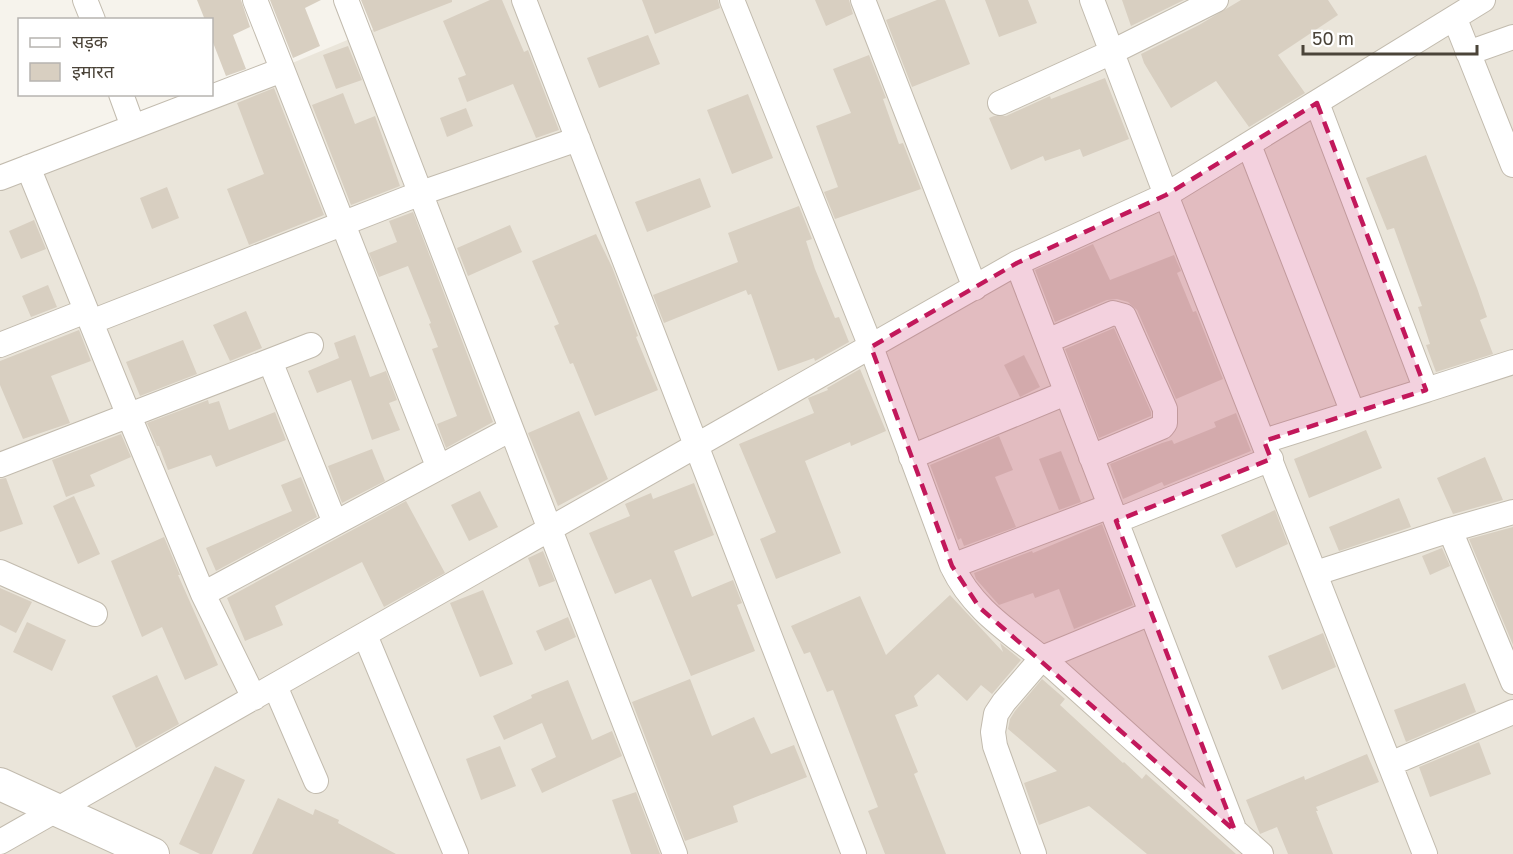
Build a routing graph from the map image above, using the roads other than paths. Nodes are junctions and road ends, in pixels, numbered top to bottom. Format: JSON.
{"nodes":[{"id":1,"x":85,"y":0,"type":"edge"},
{"id":2,"x":255,"y":0,"type":"edge"},
{"id":3,"x":346,"y":0,"type":"edge"},
{"id":4,"x":524,"y":0,"type":"edge"},
{"id":5,"x":732,"y":0,"type":"edge"},
{"id":6,"x":863,"y":0,"type":"edge"},
{"id":7,"x":1092,"y":0,"type":"edge"},
{"id":8,"x":1216,"y":0,"type":"edge"},
{"id":9,"x":1483,"y":0,"type":"edge"},
{"id":10,"x":92,"y":18,"type":"edge"},
{"id":11,"x":1455,"y":19,"type":"junction"},
{"id":12,"x":1513,"y":37,"type":"edge"},
{"id":13,"x":1112,"y":52,"type":"junction"},
{"id":14,"x":1468,"y":53,"type":"junction"},
{"id":15,"x":282,"y":70,"type":"junction"},
{"id":16,"x":122,"y":96,"type":"edge"},
{"id":17,"x":1000,"y":103,"type":"dead end"},
{"id":18,"x":1317,"y":103,"type":"junction"},
{"id":19,"x":133,"y":127,"type":"junction"},
{"id":20,"x":578,"y":139,"type":"junction"},
{"id":21,"x":1249,"y":145,"type":"junction"},
{"id":22,"x":1513,"y":165,"type":"edge"},
{"id":23,"x":28,"y":167,"type":"junction"},
{"id":24,"x":0,"y":178,"type":"edge"},
{"id":25,"x":421,"y":193,"type":"junction"},
{"id":26,"x":1166,"y":195,"type":"junction"},
{"id":27,"x":343,"y":223,"type":"junction"},
{"id":28,"x":1017,"y":263,"type":"junction"},
{"id":29,"x":975,"y":288,"type":"junction"},
{"id":30,"x":88,"y":316,"type":"junction"},
{"id":31,"x":1047,"y":341,"type":"junction"},
{"id":32,"x":0,"y":345,"type":"edge"},
{"id":33,"x":311,"y":345,"type":"dead end"},
{"id":34,"x":871,"y":347,"type":"junction"},
{"id":35,"x":270,"y":361,"type":"junction"},
{"id":36,"x":1513,"y":362,"type":"edge"},
{"id":37,"x":1426,"y":390,"type":"junction"},
{"id":38,"x":1066,"y":393,"type":"junction"},
{"id":39,"x":1353,"y":413,"type":"junction"},
{"id":40,"x":129,"y":416,"type":"junction"},
{"id":41,"x":511,"y":429,"type":"junction"},
{"id":42,"x":698,"y":446,"type":"junction"},
{"id":43,"x":1268,"y":450,"type":"junction"},
{"id":44,"x":1091,"y":456,"type":"junction"},
{"id":45,"x":912,"y":458,"type":"junction"},
{"id":46,"x":0,"y":465,"type":"edge"},
{"id":47,"x":438,"y":466,"type":"junction"},
{"id":48,"x":1513,"y":512,"type":"edge"},
{"id":49,"x":1113,"y":513,"type":"junction"},
{"id":50,"x":335,"y":523,"type":"junction"},
{"id":51,"x":550,"y":530,"type":"junction"},
{"id":52,"x":1450,"y":530,"type":"junction"},
{"id":53,"x":952,"y":566,"type":"junction"},
{"id":54,"x":0,"y":573,"type":"edge"},
{"id":55,"x":1316,"y":573,"type":"junction"},
{"id":56,"x":203,"y":594,"type":"junction"},
{"id":57,"x":1151,"y":613,"type":"junction"},
{"id":58,"x":95,"y":614,"type":"dead end"},
{"id":59,"x":365,"y":635,"type":"junction"},
{"id":60,"x":1042,"y":658,"type":"junction"},
{"id":61,"x":1511,"y":672,"type":"edge"},
{"id":62,"x":265,"y":692,"type":"junction"},
{"id":63,"x":1513,"y":712,"type":"edge"},
{"id":64,"x":1390,"y":764,"type":"junction"},
{"id":65,"x":316,"y":781,"type":"dead end"},
{"id":66,"x":0,"y":784,"type":"edge"},
{"id":67,"x":56,"y":810,"type":"junction"},
{"id":68,"x":1235,"y":831,"type":"junction"},
{"id":69,"x":0,"y":842,"type":"edge"},
{"id":70,"x":153,"y":854,"type":"edge"},
{"id":71,"x":456,"y":854,"type":"edge"},
{"id":72,"x":675,"y":854,"type":"edge"},
{"id":73,"x":854,"y":854,"type":"edge"},
{"id":74,"x":1034,"y":854,"type":"edge"},
{"id":75,"x":1262,"y":854,"type":"edge"},
{"id":76,"x":1425,"y":854,"type":"edge"}],
"edges":[{"from":1,"to":10,"type":"street"},
{"from":2,"to":15,"type":"street"},
{"from":3,"to":25,"type":"street"},
{"from":4,"to":20,"type":"street"},
{"from":5,"to":34,"type":"street"},
{"from":6,"to":29,"type":"street"},
{"from":7,"to":13,"type":"street"},
{"from":8,"to":13,"type":"street"},
{"from":9,"to":11,"type":"street"},
{"from":11,"to":14,"type":"street"},
{"from":11,"to":18,"type":"street"},
{"from":12,"to":14,"type":"street"},
{"from":13,"to":17,"type":"street"},
{"from":13,"to":26,"type":"street"},
{"from":14,"to":22,"type":"street"},
{"from":15,"to":19,"type":"street"},
{"from":15,"to":27,"type":"street"},
{"from":16,"to":19,"type":"street"},
{"from":18,"to":21,"type":"street"},
{"from":18,"to":37,"type":"street"},
{"from":19,"to":23,"type":"street"},
{"from":20,"to":25,"type":"street"},
{"from":20,"to":42,"type":"street"},
{"from":21,"to":26,"type":"street"},
{"from":21,"to":39,"type":"street"},
{"from":23,"to":24,"type":"street"},
{"from":23,"to":30,"type":"street"},
{"from":25,"to":27,"type":"street"},
{"from":25,"to":41,"type":"street"},
{"from":26,"to":28,"type":"street"},
{"from":26,"to":43,"type":"street"},
{"from":27,"to":30,"type":"street"},
{"from":27,"to":47,"type":"street"},
{"from":28,"to":29,"type":"street"},
{"from":28,"to":31,"type":"street"},
{"from":29,"to":34,"type":"street"},
{"from":30,"to":32,"type":"street"},
{"from":30,"to":40,"type":"street"},
{"from":31,"to":38,"type":"street"},
{"from":31,"to":44,"type":"street"},
{"from":33,"to":35,"type":"street"},
{"from":34,"to":42,"type":"street"},
{"from":34,"to":45,"type":"street"},
{"from":35,"to":40,"type":"street"},
{"from":35,"to":50,"type":"street"},
{"from":36,"to":37,"type":"street"},
{"from":37,"to":39,"type":"street"},
{"from":38,"to":44,"type":"street"},
{"from":38,"to":45,"type":"street"},
{"from":39,"to":43,"type":"street"},
{"from":40,"to":46,"type":"street"},
{"from":40,"to":56,"type":"street"},
{"from":41,"to":47,"type":"street"},
{"from":41,"to":51,"type":"street"},
{"from":42,"to":51,"type":"street"},
{"from":42,"to":73,"type":"street"},
{"from":43,"to":49,"type":"street"},
{"from":43,"to":55,"type":"street"},
{"from":44,"to":49,"type":"street"},
{"from":45,"to":53,"type":"street"},
{"from":47,"to":50,"type":"street"},
{"from":48,"to":52,"type":"street"},
{"from":49,"to":53,"type":"street"},
{"from":49,"to":57,"type":"street"},
{"from":50,"to":56,"type":"street"},
{"from":51,"to":59,"type":"street"},
{"from":51,"to":72,"type":"street"},
{"from":52,"to":55,"type":"street"},
{"from":52,"to":61,"type":"street"},
{"from":53,"to":60,"type":"street"},
{"from":54,"to":58,"type":"street"},
{"from":55,"to":64,"type":"street"},
{"from":56,"to":62,"type":"street"},
{"from":57,"to":60,"type":"street"},
{"from":57,"to":68,"type":"street"},
{"from":59,"to":62,"type":"street"},
{"from":59,"to":71,"type":"street"},
{"from":60,"to":68,"type":"street"},
{"from":60,"to":74,"type":"street"},
{"from":62,"to":65,"type":"street"},
{"from":62,"to":67,"type":"street"},
{"from":63,"to":64,"type":"street"},
{"from":64,"to":76,"type":"street"},
{"from":66,"to":67,"type":"street"},
{"from":67,"to":69,"type":"street"},
{"from":67,"to":70,"type":"street"},
{"from":68,"to":75,"type":"street"}]}
